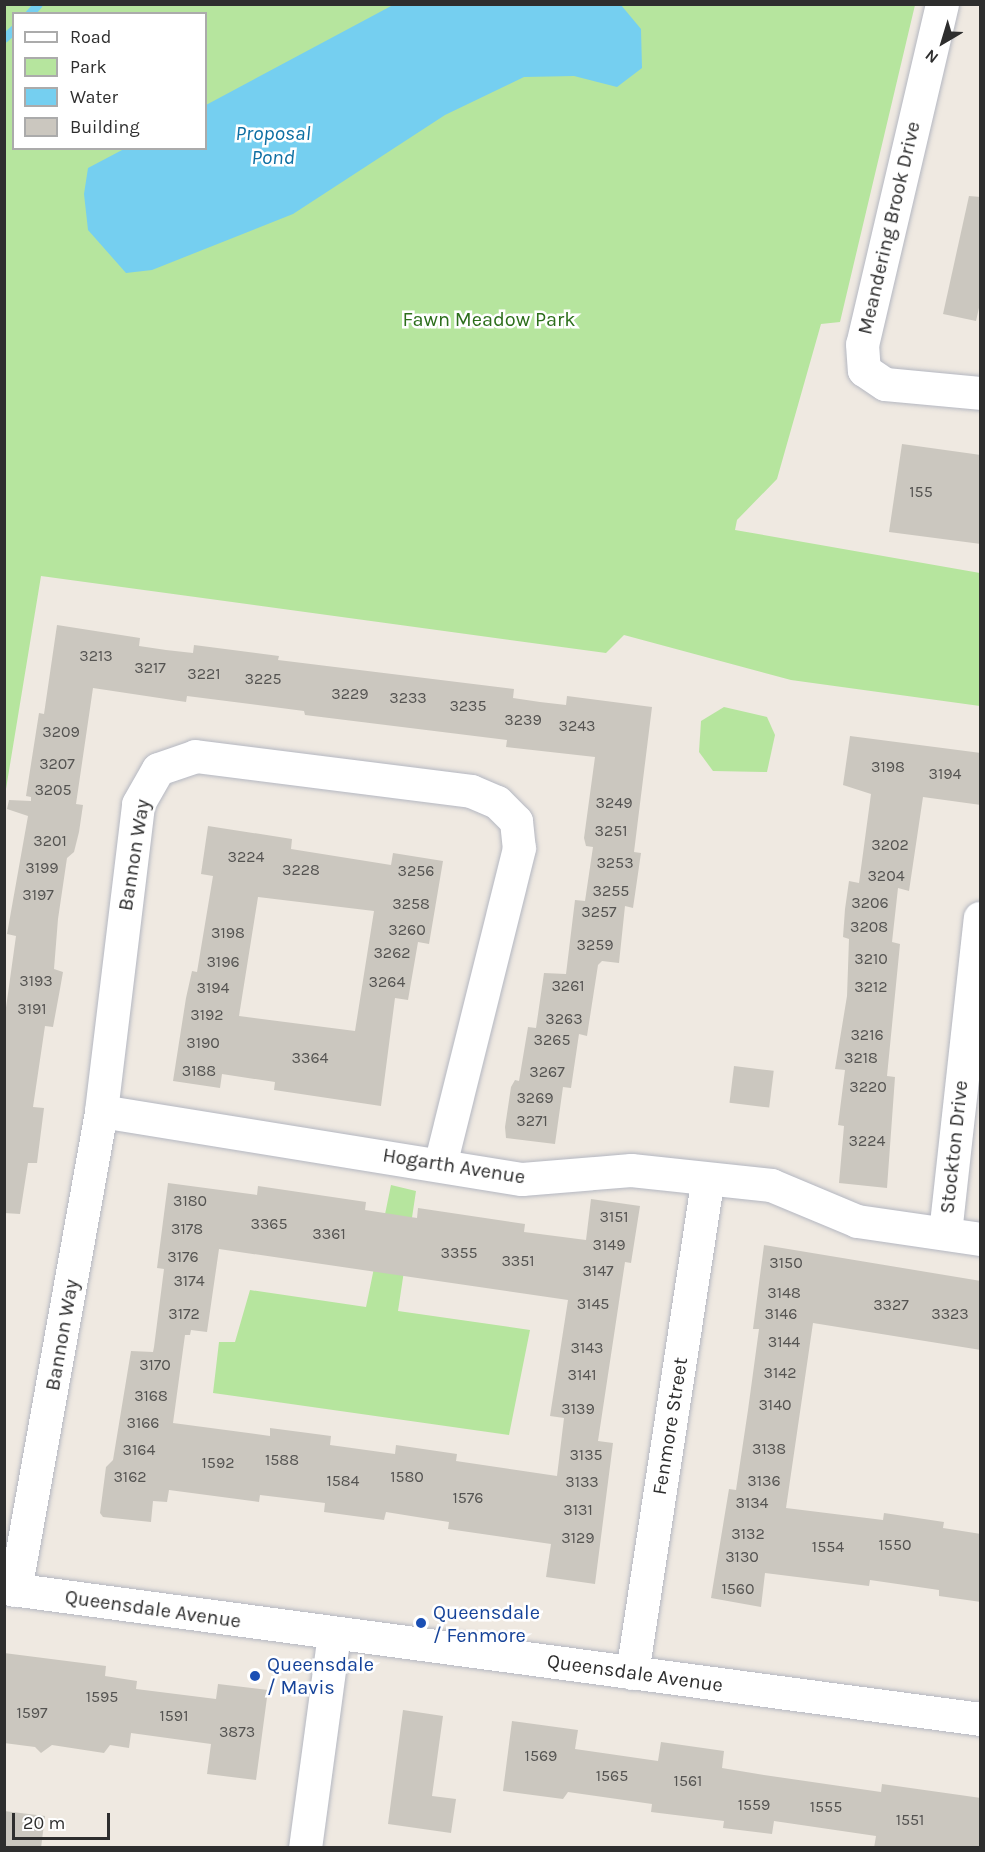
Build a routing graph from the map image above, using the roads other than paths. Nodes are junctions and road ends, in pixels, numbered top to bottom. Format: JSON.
{"nodes":[{"id":1,"x":942,"y":4,"type":"edge"},
{"id":2,"x":981,"y":393,"type":"edge"},
{"id":3,"x":981,"y":918,"type":"edge"},
{"id":4,"x":101,"y":1111,"type":"junction"},
{"id":5,"x":441,"y":1164,"type":"junction"},
{"id":6,"x":708,"y":1179,"type":"junction"},
{"id":7,"x":945,"y":1233,"type":"junction"},
{"id":8,"x":981,"y":1239,"type":"edge"},
{"id":9,"x":10,"y":1589,"type":"edge"},
{"id":10,"x":334,"y":1633,"type":"junction"},
{"id":11,"x":632,"y":1672,"type":"junction"},
{"id":12,"x":981,"y":1719,"type":"edge"},
{"id":13,"x":305,"y":1848,"type":"edge"}],
"edges":[{"from":1,"to":2,"type":"street","name":"Meandering Brook Drive"},
{"from":3,"to":7,"type":"street","name":"Stockton Drive"},
{"from":4,"to":5,"type":"street","name":"Hogarth Avenue"},
{"from":4,"to":5,"type":"street","name":"Bannon Way"},
{"from":4,"to":9,"type":"street","name":"Bannon Way"},
{"from":5,"to":6,"type":"street","name":"Hogarth Avenue"},
{"from":6,"to":7,"type":"street","name":"Hogarth Avenue"},
{"from":6,"to":11,"type":"street","name":"Fenmore Street"},
{"from":7,"to":8,"type":"street","name":"Hogarth Avenue"},
{"from":9,"to":10,"type":"street","name":"Queensdale Avenue"},
{"from":10,"to":11,"type":"street","name":"Queensdale Avenue"},
{"from":10,"to":13,"type":"street"},
{"from":11,"to":12,"type":"street","name":"Queensdale Avenue"}]}
